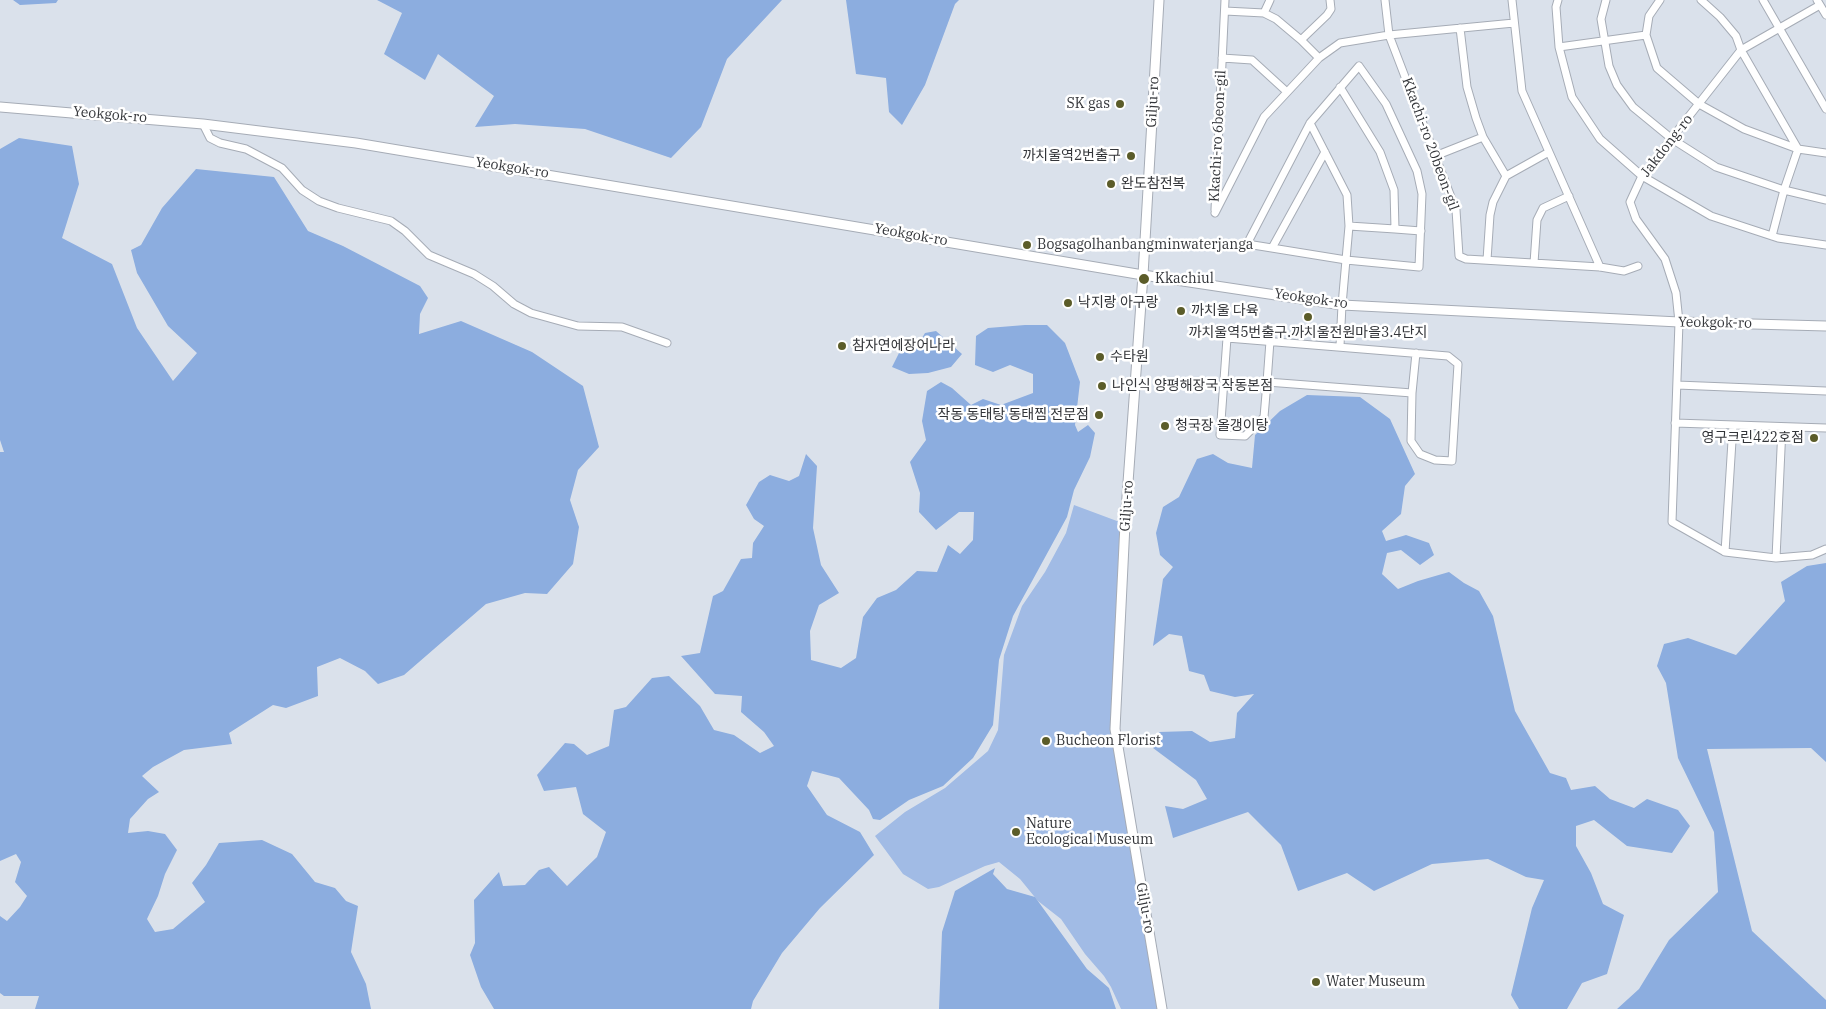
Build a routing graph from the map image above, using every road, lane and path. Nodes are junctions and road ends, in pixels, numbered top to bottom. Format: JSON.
{"nodes":[{"id":1,"x":1159,"y":0,"type":"edge"},
{"id":2,"x":1226,"y":0,"type":"edge"},
{"id":3,"x":1270,"y":0,"type":"edge"},
{"id":4,"x":1330,"y":0,"type":"edge"},
{"id":5,"x":1385,"y":0,"type":"edge"},
{"id":6,"x":1512,"y":0,"type":"edge"},
{"id":7,"x":1558,"y":0,"type":"edge"},
{"id":8,"x":1606,"y":0,"type":"edge"},
{"id":9,"x":1660,"y":0,"type":"edge"},
{"id":10,"x":1702,"y":0,"type":"edge"},
{"id":11,"x":1763,"y":0,"type":"edge"},
{"id":12,"x":1819,"y":2,"type":"edge"},
{"id":13,"x":1225,"y":11,"type":"junction"},
{"id":14,"x":1264,"y":13,"type":"junction"},
{"id":15,"x":1826,"y":15,"type":"edge"},
{"id":16,"x":1514,"y":23,"type":"junction"},
{"id":17,"x":1460,"y":28,"type":"junction"},
{"id":18,"x":1780,"y":28,"type":"junction"},
{"id":19,"x":1389,"y":35,"type":"junction"},
{"id":20,"x":1646,"y":35,"type":"junction"},
{"id":21,"x":1301,"y":40,"type":"junction"},
{"id":22,"x":1604,"y":40,"type":"junction"},
{"id":23,"x":1559,"y":47,"type":"junction"},
{"id":24,"x":1741,"y":50,"type":"junction"},
{"id":25,"x":1222,"y":58,"type":"junction"},
{"id":26,"x":1319,"y":58,"type":"junction"},
{"id":27,"x":1340,"y":87,"type":"junction"},
{"id":28,"x":1287,"y":92,"type":"junction"},
{"id":29,"x":1699,"y":104,"type":"junction"},
{"id":30,"x":0,"y":107,"type":"edge"},
{"id":31,"x":1826,"y":109,"type":"edge"},
{"id":32,"x":1310,"y":123,"type":"junction"},
{"id":33,"x":203,"y":124,"type":"junction"},
{"id":34,"x":1483,"y":137,"type":"junction"},
{"id":35,"x":1672,"y":139,"type":"junction"},
{"id":36,"x":1798,"y":149,"type":"junction"},
{"id":37,"x":1326,"y":152,"type":"junction"},
{"id":38,"x":1549,"y":152,"type":"junction"},
{"id":39,"x":1826,"y":153,"type":"edge"},
{"id":40,"x":1435,"y":156,"type":"junction"},
{"id":41,"x":1506,"y":176,"type":"junction"},
{"id":42,"x":1642,"y":176,"type":"junction"},
{"id":43,"x":1784,"y":190,"type":"junction"},
{"id":44,"x":1568,"y":196,"type":"junction"},
{"id":45,"x":1826,"y":200,"type":"edge"},
{"id":46,"x":1349,"y":226,"type":"junction"},
{"id":47,"x":1395,"y":229,"type":"junction"},
{"id":48,"x":1421,"y":231,"type":"junction"},
{"id":49,"x":1772,"y":236,"type":"junction"},
{"id":50,"x":1826,"y":245,"type":"edge"},
{"id":51,"x":1272,"y":248,"type":"junction"},
{"id":52,"x":1346,"y":260,"type":"junction"},
{"id":53,"x":1487,"y":260,"type":"junction"},
{"id":54,"x":1534,"y":263,"type":"junction"},
{"id":55,"x":1638,"y":266,"type":"dead end"},
{"id":56,"x":1600,"y":267,"type":"junction"},
{"id":57,"x":1143,"y":275,"type":"junction"},
{"id":58,"x":1342,"y":305,"type":"junction"},
{"id":59,"x":1679,"y":322,"type":"junction"},
{"id":60,"x":1826,"y":326,"type":"edge"},
{"id":61,"x":1270,"y":341,"type":"junction"},
{"id":62,"x":666,"y":343,"type":"dead end"},
{"id":63,"x":1340,"y":346,"type":"junction"},
{"id":64,"x":1416,"y":353,"type":"junction"},
{"id":65,"x":1267,"y":382,"type":"junction"},
{"id":66,"x":1677,"y":385,"type":"junction"},
{"id":67,"x":1826,"y":391,"type":"edge"},
{"id":68,"x":1412,"y":393,"type":"junction"},
{"id":69,"x":1676,"y":424,"type":"junction"},
{"id":70,"x":1732,"y":425,"type":"junction"},
{"id":71,"x":1782,"y":426,"type":"junction"},
{"id":72,"x":1826,"y":428,"type":"edge"},
{"id":73,"x":1826,"y":549,"type":"edge"},
{"id":74,"x":1725,"y":552,"type":"junction"},
{"id":75,"x":1776,"y":558,"type":"junction"},
{"id":76,"x":1162,"y":1009,"type":"edge"}],
"edges":[{"from":1,"to":57,"type":"street","name":"Gilju-ro"},
{"from":2,"to":13,"type":"street","name":"Kkachi-ro 6beon-gil"},
{"from":3,"to":14,"type":"street"},
{"from":4,"to":21,"type":"street"},
{"from":5,"to":19,"type":"street","name":"Kkachi-ro 20beon-gil"},
{"from":6,"to":16,"type":"street"},
{"from":7,"to":23,"type":"street"},
{"from":8,"to":22,"type":"street"},
{"from":9,"to":20,"type":"street"},
{"from":10,"to":24,"type":"street"},
{"from":11,"to":18,"type":"street"},
{"from":12,"to":15,"type":"street"},
{"from":12,"to":18,"type":"street","name":"Jakdong-ro"},
{"from":13,"to":14,"type":"street"},
{"from":13,"to":25,"type":"street","name":"Kkachi-ro 6beon-gil"},
{"from":14,"to":21,"type":"street"},
{"from":16,"to":17,"type":"street"},
{"from":16,"to":38,"type":"street"},
{"from":17,"to":19,"type":"street"},
{"from":17,"to":34,"type":"street"},
{"from":18,"to":24,"type":"street","name":"Jakdong-ro"},
{"from":18,"to":31,"type":"street"},
{"from":19,"to":26,"type":"street"},
{"from":19,"to":40,"type":"street","name":"Kkachi-ro 20beon-gil"},
{"from":20,"to":22,"type":"street"},
{"from":20,"to":29,"type":"street"},
{"from":21,"to":26,"type":"street"},
{"from":22,"to":23,"type":"street"},
{"from":22,"to":35,"type":"street"},
{"from":23,"to":42,"type":"street"},
{"from":24,"to":29,"type":"street","name":"Jakdong-ro"},
{"from":24,"to":36,"type":"street"},
{"from":25,"to":28,"type":"street","name":"Kkachi-ro 6beon-gil"},
{"from":25,"to":28,"type":"street","name":"Kkachi-ro 6beon-gil"},
{"from":26,"to":28,"type":"street"},
{"from":27,"to":32,"type":"street"},
{"from":27,"to":47,"type":"street"},
{"from":27,"to":48,"type":"street"},
{"from":29,"to":35,"type":"street","name":"Jakdong-ro"},
{"from":29,"to":36,"type":"street"},
{"from":30,"to":33,"type":"street","name":"Yeokgok-ro"},
{"from":32,"to":37,"type":"street"},
{"from":32,"to":51,"type":"street"},
{"from":33,"to":57,"type":"street","name":"Yeokgok-ro"},
{"from":33,"to":62,"type":"street"},
{"from":34,"to":40,"type":"street"},
{"from":34,"to":41,"type":"street"},
{"from":35,"to":42,"type":"street","name":"Jakdong-ro"},
{"from":35,"to":43,"type":"street"},
{"from":36,"to":39,"type":"street"},
{"from":36,"to":43,"type":"street"},
{"from":37,"to":46,"type":"street"},
{"from":37,"to":51,"type":"street"},
{"from":38,"to":41,"type":"street"},
{"from":38,"to":44,"type":"street"},
{"from":40,"to":53,"type":"street","name":"Kkachi-ro 20beon-gil"},
{"from":41,"to":53,"type":"street"},
{"from":42,"to":49,"type":"street"},
{"from":42,"to":59,"type":"street","name":"Jakdong-ro"},
{"from":43,"to":45,"type":"street"},
{"from":43,"to":49,"type":"street"},
{"from":44,"to":54,"type":"street"},
{"from":44,"to":56,"type":"street"},
{"from":46,"to":47,"type":"street"},
{"from":46,"to":52,"type":"street"},
{"from":47,"to":48,"type":"street"},
{"from":48,"to":52,"type":"street"},
{"from":49,"to":50,"type":"street"},
{"from":51,"to":52,"type":"street"},
{"from":52,"to":58,"type":"street"},
{"from":53,"to":54,"type":"street","name":"Kkachi-ro 20beon-gil"},
{"from":54,"to":56,"type":"street","name":"Kkachi-ro 20beon-gil"},
{"from":55,"to":56,"type":"street","name":"Kkachi-ro 20beon-gil"},
{"from":57,"to":58,"type":"street","name":"Yeokgok-ro"},
{"from":57,"to":76,"type":"street","name":"Gilju-ro"},
{"from":58,"to":59,"type":"street","name":"Yeokgok-ro"},
{"from":58,"to":63,"type":"street"},
{"from":59,"to":60,"type":"street","name":"Yeokgok-ro"},
{"from":59,"to":66,"type":"street","name":"Jakdong-ro"},
{"from":61,"to":63,"type":"street"},
{"from":61,"to":65,"type":"street"},
{"from":61,"to":65,"type":"street"},
{"from":63,"to":64,"type":"street"},
{"from":64,"to":68,"type":"street"},
{"from":64,"to":68,"type":"street"},
{"from":65,"to":68,"type":"street"},
{"from":66,"to":67,"type":"street"},
{"from":66,"to":69,"type":"street","name":"Jakdong-ro"},
{"from":69,"to":70,"type":"street"},
{"from":69,"to":74,"type":"street","name":"Jakdong-ro"},
{"from":70,"to":71,"type":"street"},
{"from":70,"to":74,"type":"street"},
{"from":71,"to":72,"type":"street"},
{"from":71,"to":75,"type":"street"},
{"from":73,"to":75,"type":"street"},
{"from":74,"to":75,"type":"street"}]}
